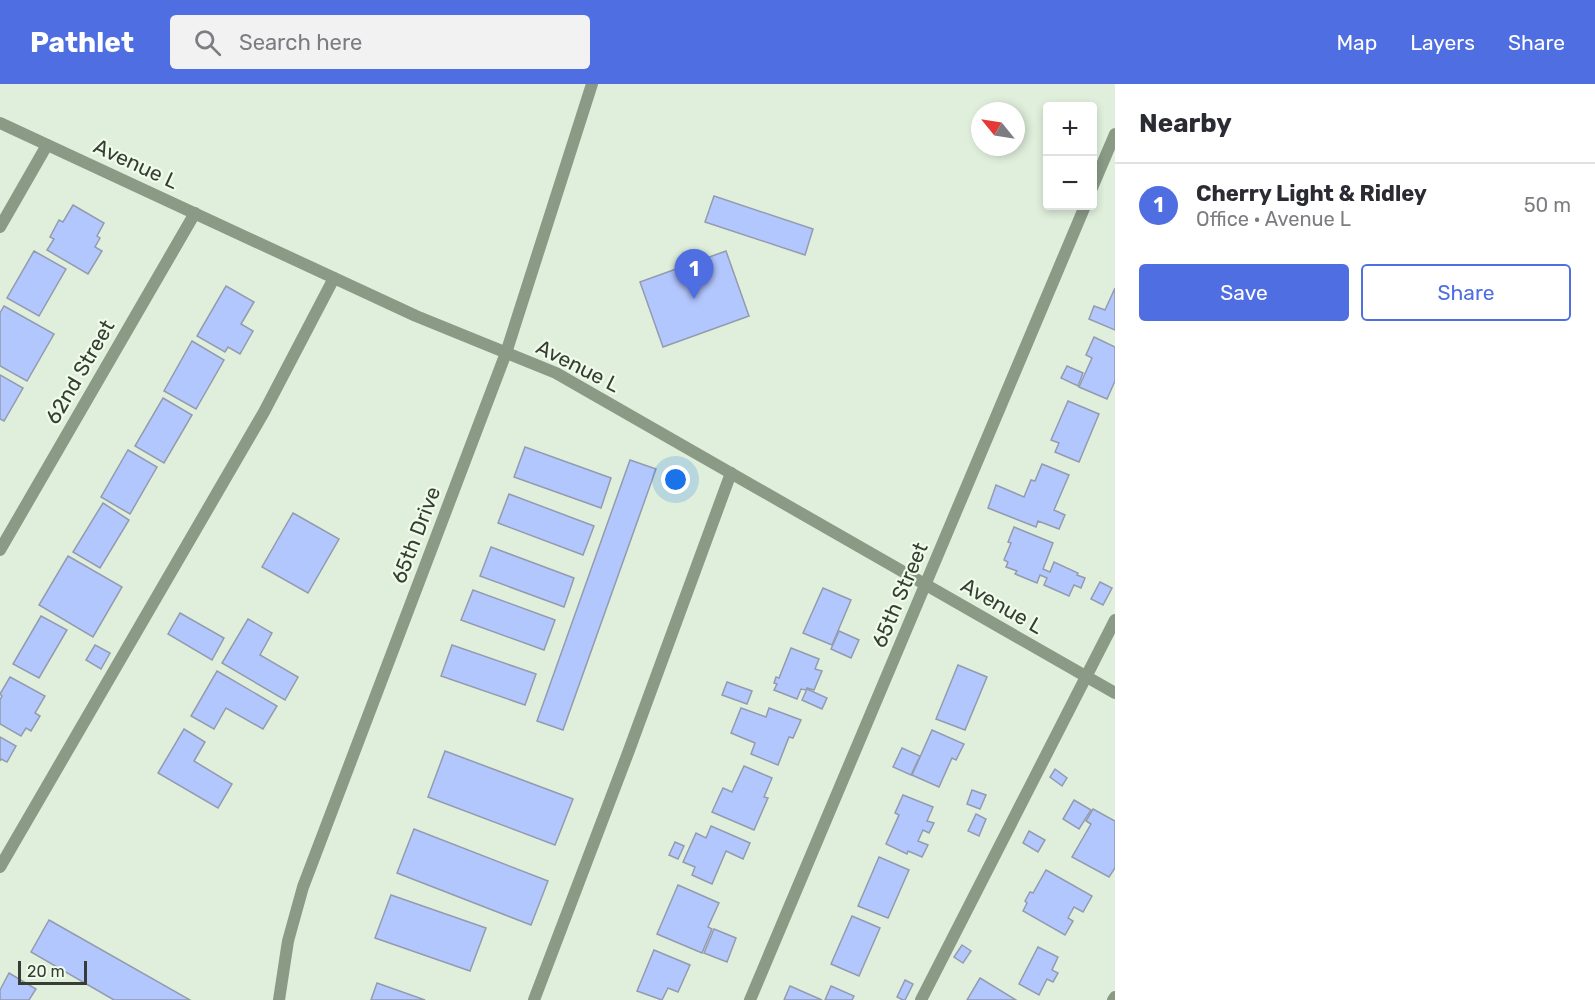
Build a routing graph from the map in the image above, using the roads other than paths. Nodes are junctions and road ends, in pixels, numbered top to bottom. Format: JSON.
{"nodes":[{"id":1,"x":592,"y":84,"type":"edge"},
{"id":2,"x":0,"y":123,"type":"edge"},
{"id":3,"x":1115,"y":134,"type":"edge"},
{"id":4,"x":47,"y":144,"type":"junction"},
{"id":5,"x":1097,"y":176,"type":"edge"},
{"id":6,"x":1083,"y":210,"type":"edge"},
{"id":7,"x":195,"y":213,"type":"junction"},
{"id":8,"x":0,"y":227,"type":"edge"},
{"id":9,"x":334,"y":278,"type":"junction"},
{"id":10,"x":506,"y":353,"type":"junction"},
{"id":11,"x":731,"y":473,"type":"junction"},
{"id":12,"x":0,"y":550,"type":"edge"},
{"id":13,"x":925,"y":585,"type":"junction"},
{"id":14,"x":1115,"y":620,"type":"edge"},
{"id":15,"x":1087,"y":677,"type":"junction"},
{"id":16,"x":1115,"y":693,"type":"edge"},
{"id":17,"x":0,"y":867,"type":"edge"},
{"id":18,"x":279,"y":1000,"type":"edge"},
{"id":19,"x":534,"y":1000,"type":"edge"},
{"id":20,"x":750,"y":1000,"type":"edge"},
{"id":21,"x":921,"y":1000,"type":"edge"}],
"edges":[{"from":1,"to":10,"type":"street","name":"65th Drive"},
{"from":2,"to":4,"type":"street","name":"Avenue L"},
{"from":3,"to":5,"type":"street"},
{"from":4,"to":7,"type":"street","name":"Avenue L"},
{"from":4,"to":8,"type":"street"},
{"from":6,"to":13,"type":"street","name":"65th Street"},
{"from":7,"to":9,"type":"street","name":"Avenue L"},
{"from":7,"to":12,"type":"street","name":"62nd Street"},
{"from":9,"to":10,"type":"street","name":"Avenue L"},
{"from":9,"to":17,"type":"street"},
{"from":10,"to":11,"type":"street","name":"Avenue L"},
{"from":10,"to":18,"type":"street","name":"65th Drive"},
{"from":11,"to":13,"type":"street","name":"Avenue L"},
{"from":11,"to":19,"type":"street"},
{"from":13,"to":15,"type":"street","name":"Avenue L"},
{"from":13,"to":20,"type":"street","name":"65th Street"},
{"from":14,"to":15,"type":"street"},
{"from":15,"to":16,"type":"street","name":"Avenue L"},
{"from":15,"to":21,"type":"street"}]}
